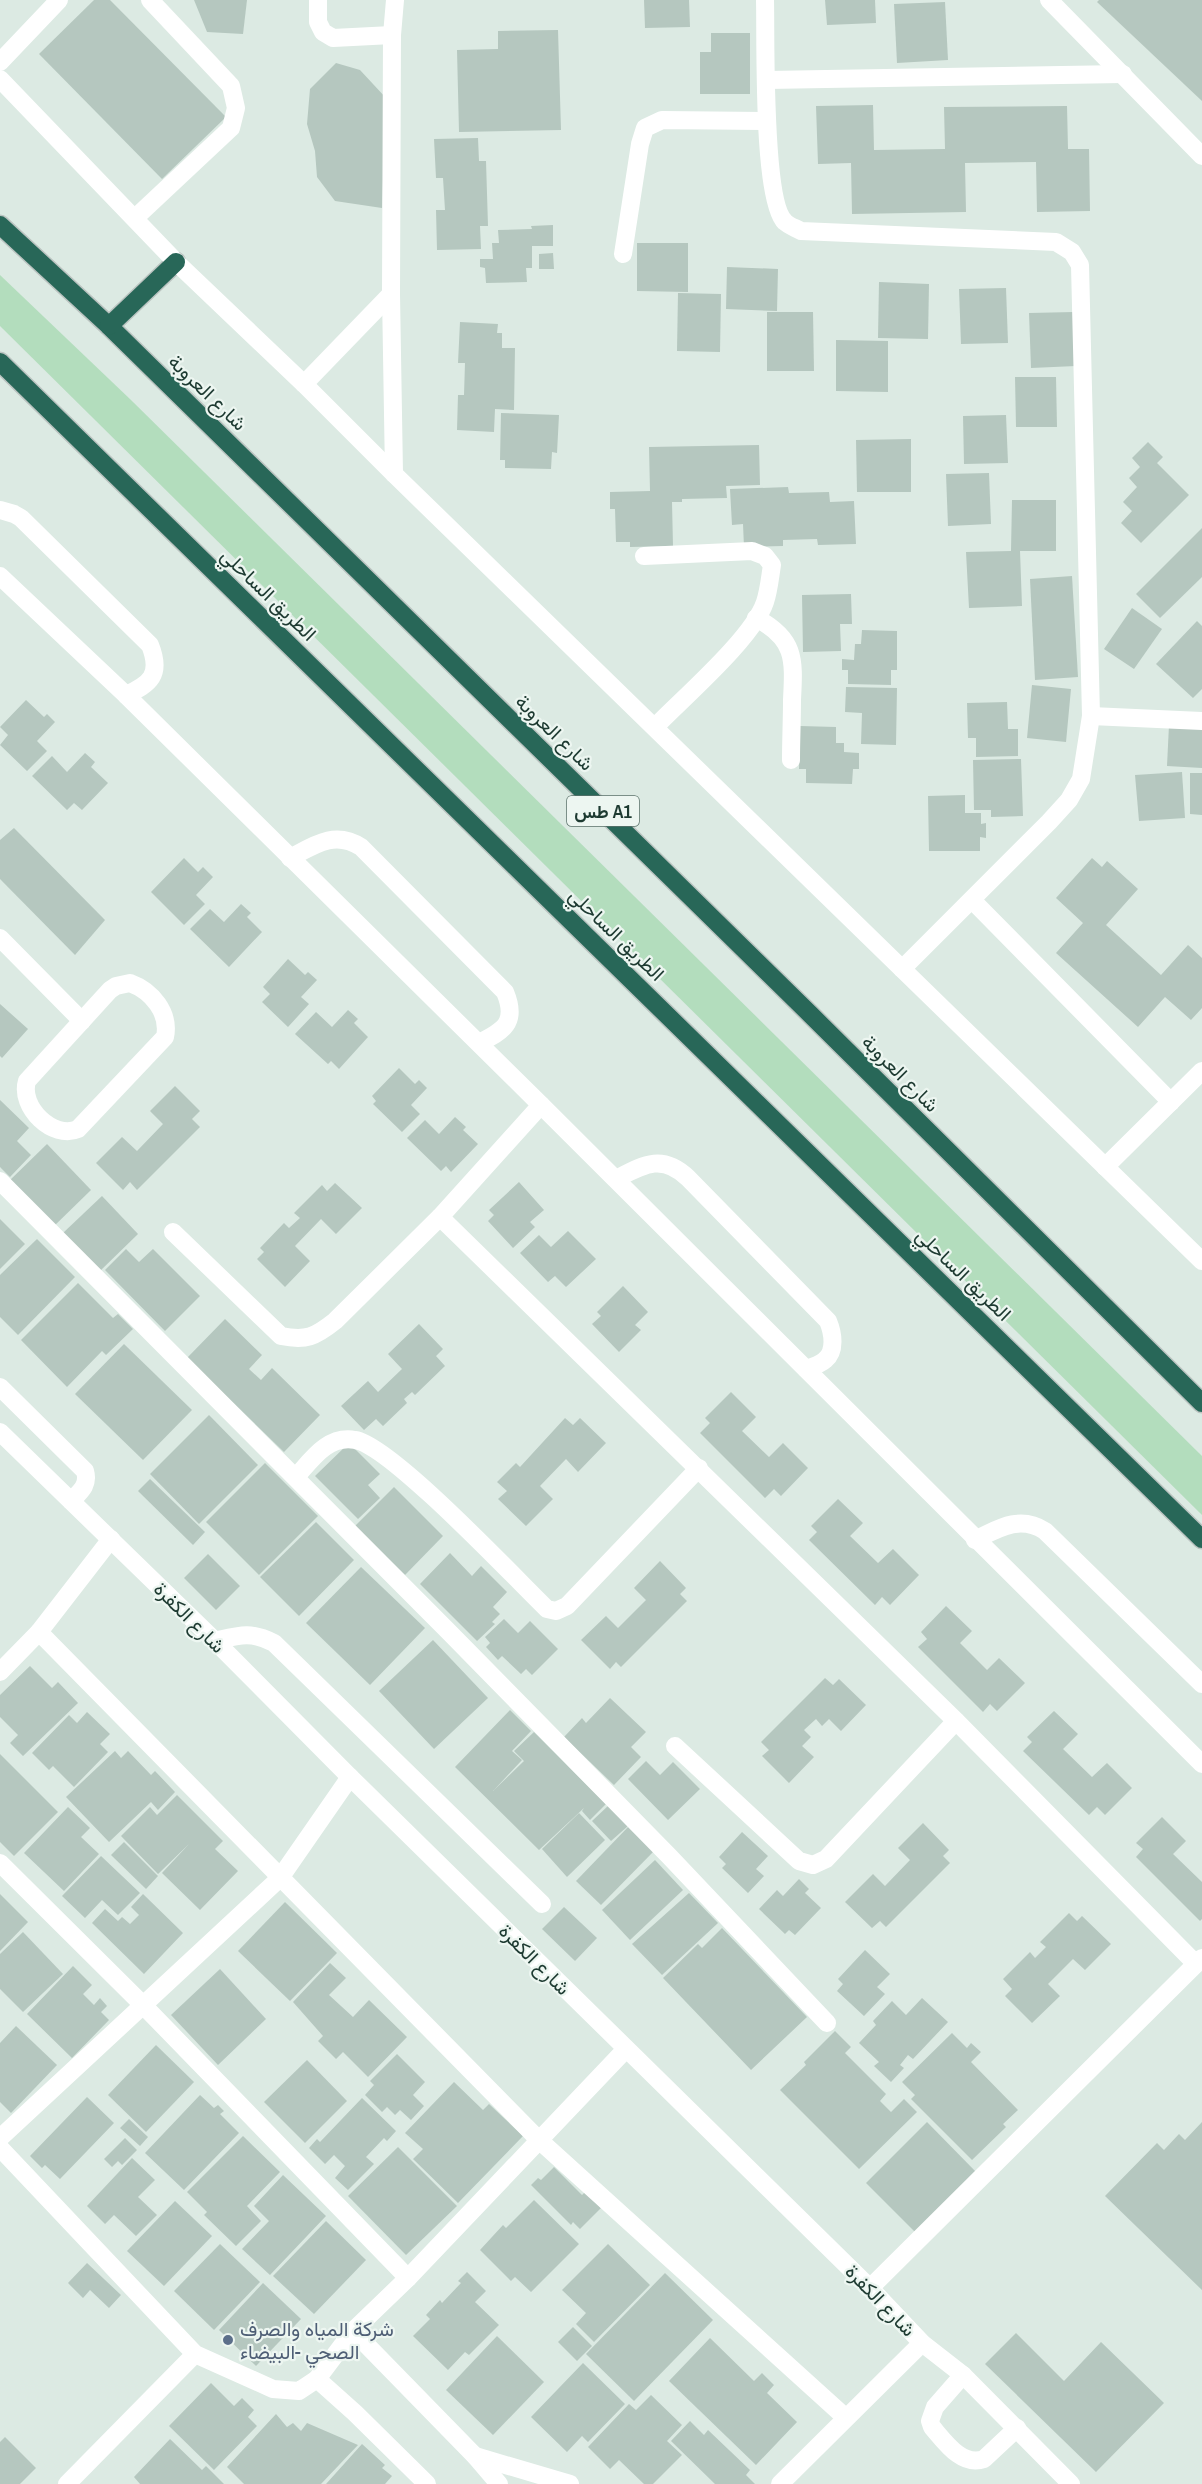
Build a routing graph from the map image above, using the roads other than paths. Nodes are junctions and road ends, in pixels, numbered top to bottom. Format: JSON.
{"nodes":[{"id":1,"x":59,"y":0,"type":"edge"},
{"id":2,"x":150,"y":0,"type":"edge"},
{"id":3,"x":318,"y":0,"type":"edge"},
{"id":4,"x":395,"y":0,"type":"edge"},
{"id":5,"x":765,"y":0,"type":"edge"},
{"id":6,"x":1049,"y":0,"type":"edge"},
{"id":7,"x":392,"y":35,"type":"junction"},
{"id":8,"x":0,"y":62,"type":"edge"},
{"id":9,"x":1123,"y":74,"type":"junction"},
{"id":10,"x":0,"y":79,"type":"edge"},
{"id":11,"x":767,"y":80,"type":"junction"},
{"id":12,"x":765,"y":121,"type":"junction"},
{"id":13,"x":1202,"y":156,"type":"edge"},
{"id":14,"x":135,"y":219,"type":"junction"},
{"id":15,"x":0,"y":225,"type":"edge"},
{"id":16,"x":623,"y":254,"type":"dead end"},
{"id":17,"x":176,"y":262,"type":"junction"},
{"id":18,"x":391,"y":294,"type":"junction"},
{"id":19,"x":109,"y":326,"type":"junction"},
{"id":20,"x":0,"y":362,"type":"edge"},
{"id":21,"x":304,"y":384,"type":"junction"},
{"id":22,"x":394,"y":474,"type":"junction"},
{"id":23,"x":0,"y":510,"type":"edge"},
{"id":24,"x":644,"y":556,"type":"dead end"},
{"id":25,"x":0,"y":576,"type":"edge"},
{"id":26,"x":756,"y":618,"type":"junction"},
{"id":27,"x":126,"y":695,"type":"junction"},
{"id":28,"x":1091,"y":716,"type":"junction"},
{"id":29,"x":1202,"y":721,"type":"edge"},
{"id":30,"x":655,"y":727,"type":"junction"},
{"id":31,"x":790,"y":760,"type":"dead end"},
{"id":32,"x":290,"y":858,"type":"junction"},
{"id":33,"x":972,"y":900,"type":"junction"},
{"id":34,"x":0,"y":938,"type":"edge"},
{"id":35,"x":902,"y":969,"type":"junction"},
{"id":36,"x":82,"y":1021,"type":"junction"},
{"id":37,"x":478,"y":1043,"type":"junction"},
{"id":38,"x":1202,"y":1071,"type":"edge"},
{"id":39,"x":1172,"y":1102,"type":"junction"},
{"id":40,"x":542,"y":1105,"type":"junction"},
{"id":41,"x":1105,"y":1167,"type":"junction"},
{"id":42,"x":616,"y":1179,"type":"junction"},
{"id":43,"x":0,"y":1181,"type":"edge"},
{"id":44,"x":440,"y":1217,"type":"junction"},
{"id":45,"x":173,"y":1232,"type":"dead end"},
{"id":46,"x":1202,"y":1261,"type":"edge"},
{"id":47,"x":806,"y":1369,"type":"junction"},
{"id":48,"x":0,"y":1387,"type":"edge"},
{"id":49,"x":1202,"y":1403,"type":"edge"},
{"id":50,"x":0,"y":1432,"type":"edge"},
{"id":51,"x":699,"y":1468,"type":"junction"},
{"id":52,"x":296,"y":1477,"type":"junction"},
{"id":53,"x":71,"y":1501,"type":"junction"},
{"id":54,"x":111,"y":1539,"type":"junction"},
{"id":55,"x":1202,"y":1539,"type":"edge"},
{"id":56,"x":975,"y":1540,"type":"junction"},
{"id":57,"x":39,"y":1632,"type":"junction"},
{"id":58,"x":215,"y":1641,"type":"junction"},
{"id":59,"x":0,"y":1672,"type":"edge"},
{"id":60,"x":1202,"y":1684,"type":"edge"},
{"id":61,"x":956,"y":1721,"type":"junction"},
{"id":62,"x":675,"y":1746,"type":"dead end"},
{"id":63,"x":1202,"y":1764,"type":"edge"},
{"id":64,"x":350,"y":1778,"type":"junction"},
{"id":65,"x":0,"y":1863,"type":"edge"},
{"id":66,"x":280,"y":1878,"type":"junction"},
{"id":67,"x":542,"y":1904,"type":"dead end"},
{"id":68,"x":1199,"y":1961,"type":"edge"},
{"id":69,"x":142,"y":2004,"type":"junction"},
{"id":70,"x":827,"y":2023,"type":"dead end"},
{"id":71,"x":626,"y":2049,"type":"junction"},
{"id":72,"x":0,"y":2138,"type":"edge"},
{"id":73,"x":539,"y":2140,"type":"junction"},
{"id":74,"x":0,"y":2148,"type":"edge"},
{"id":75,"x":408,"y":2278,"type":"junction"},
{"id":76,"x":870,"y":2288,"type":"junction"},
{"id":77,"x":352,"y":2331,"type":"junction"},
{"id":78,"x":922,"y":2343,"type":"junction"},
{"id":79,"x":195,"y":2354,"type":"junction"},
{"id":80,"x":963,"y":2375,"type":"junction"},
{"id":81,"x":316,"y":2379,"type":"junction"},
{"id":82,"x":845,"y":2417,"type":"junction"},
{"id":83,"x":1017,"y":2428,"type":"junction"},
{"id":84,"x":474,"y":2456,"type":"junction"},
{"id":85,"x":67,"y":2484,"type":"edge"},
{"id":86,"x":427,"y":2484,"type":"edge"},
{"id":87,"x":499,"y":2484,"type":"edge"},
{"id":88,"x":570,"y":2484,"type":"edge"},
{"id":89,"x":780,"y":2484,"type":"edge"},
{"id":90,"x":1071,"y":2484,"type":"edge"}],
"edges":[{"from":1,"to":8,"type":"street"},
{"from":2,"to":14,"type":"street"},
{"from":3,"to":7,"type":"street"},
{"from":4,"to":7,"type":"street"},
{"from":5,"to":11,"type":"street"},
{"from":6,"to":9,"type":"street"},
{"from":7,"to":18,"type":"street"},
{"from":9,"to":11,"type":"street"},
{"from":9,"to":13,"type":"street"},
{"from":10,"to":14,"type":"street"},
{"from":11,"to":12,"type":"street"},
{"from":12,"to":16,"type":"street"},
{"from":12,"to":28,"type":"street"},
{"from":14,"to":17,"type":"street"},
{"from":15,"to":19,"type":"highway","name":"شارع العروبة","number":"طس A1"},
{"from":17,"to":19,"type":"highway"},
{"from":17,"to":21,"type":"street"},
{"from":18,"to":21,"type":"street"},
{"from":18,"to":22,"type":"street"},
{"from":19,"to":49,"type":"highway","name":"شارع العروبة","number":"طس A1"},
{"from":20,"to":55,"type":"highway","name":"الطريق الساحلي"},
{"from":21,"to":22,"type":"street"},
{"from":22,"to":30,"type":"street"},
{"from":23,"to":27,"type":"street"},
{"from":24,"to":26,"type":"street"},
{"from":25,"to":27,"type":"street"},
{"from":26,"to":30,"type":"street"},
{"from":26,"to":31,"type":"street"},
{"from":27,"to":32,"type":"street"},
{"from":28,"to":29,"type":"street"},
{"from":28,"to":33,"type":"street"},
{"from":30,"to":35,"type":"street"},
{"from":32,"to":37,"type":"street"},
{"from":32,"to":37,"type":"street"},
{"from":33,"to":35,"type":"street"},
{"from":33,"to":39,"type":"street"},
{"from":34,"to":36,"type":"street"},
{"from":35,"to":41,"type":"street"},
{"from":36,"to":36,"type":"street"},
{"from":37,"to":40,"type":"street"},
{"from":38,"to":39,"type":"street"},
{"from":39,"to":41,"type":"street"},
{"from":40,"to":42,"type":"street"},
{"from":40,"to":44,"type":"street"},
{"from":41,"to":46,"type":"street"},
{"from":42,"to":47,"type":"street"},
{"from":42,"to":47,"type":"street"},
{"from":43,"to":52,"type":"street"},
{"from":44,"to":45,"type":"street"},
{"from":44,"to":51,"type":"street"},
{"from":47,"to":56,"type":"street"},
{"from":48,"to":53,"type":"street"},
{"from":50,"to":53,"type":"street","name":"شارع الكفرة"},
{"from":51,"to":52,"type":"street"},
{"from":51,"to":61,"type":"street"},
{"from":52,"to":70,"type":"street"},
{"from":53,"to":54,"type":"street","name":"شارع الكفرة"},
{"from":54,"to":57,"type":"street"},
{"from":54,"to":58,"type":"street","name":"شارع الكفرة"},
{"from":56,"to":60,"type":"street"},
{"from":56,"to":63,"type":"street"},
{"from":57,"to":59,"type":"street"},
{"from":57,"to":66,"type":"street"},
{"from":58,"to":64,"type":"street","name":"شارع الكفرة"},
{"from":58,"to":67,"type":"street"},
{"from":61,"to":62,"type":"street"},
{"from":61,"to":68,"type":"street"},
{"from":64,"to":66,"type":"street"},
{"from":64,"to":71,"type":"street","name":"شارع الكفرة"},
{"from":65,"to":69,"type":"street"},
{"from":66,"to":69,"type":"street"},
{"from":66,"to":73,"type":"street"},
{"from":68,"to":76,"type":"street"},
{"from":69,"to":72,"type":"street"},
{"from":69,"to":75,"type":"street"},
{"from":71,"to":73,"type":"street"},
{"from":71,"to":76,"type":"street","name":"شارع الكفرة"},
{"from":73,"to":75,"type":"street"},
{"from":73,"to":82,"type":"street"},
{"from":74,"to":79,"type":"street"},
{"from":75,"to":77,"type":"street"},
{"from":76,"to":78,"type":"street","name":"شارع الكفرة"},
{"from":77,"to":81,"type":"street"},
{"from":77,"to":84,"type":"street"},
{"from":78,"to":80,"type":"street","name":"شارع الكفرة"},
{"from":78,"to":82,"type":"street"},
{"from":79,"to":81,"type":"street"},
{"from":79,"to":85,"type":"street"},
{"from":80,"to":83,"type":"street","name":"شارع الكفرة"},
{"from":80,"to":83,"type":"street"},
{"from":81,"to":86,"type":"street"},
{"from":82,"to":89,"type":"street"},
{"from":83,"to":90,"type":"street","name":"شارع الكفرة"},
{"from":84,"to":87,"type":"street"},
{"from":84,"to":88,"type":"street"}]}
